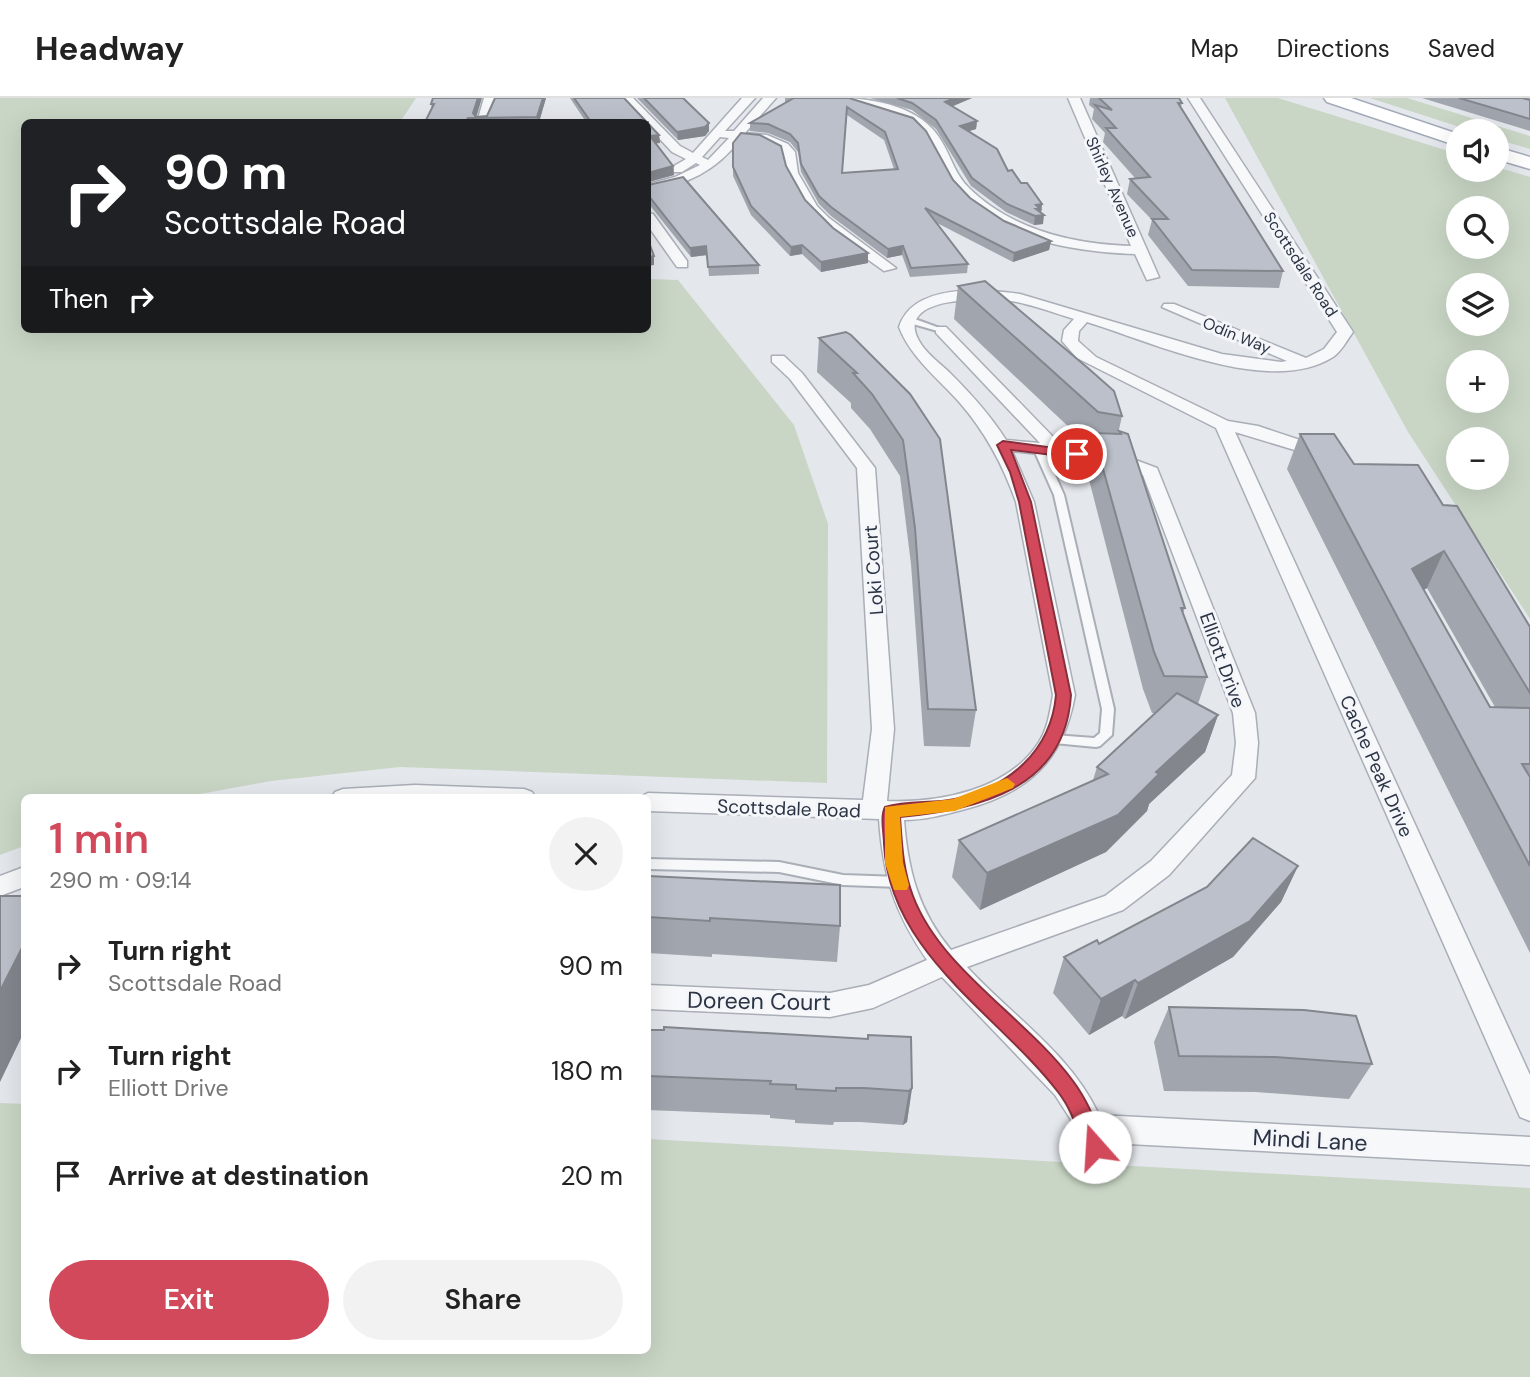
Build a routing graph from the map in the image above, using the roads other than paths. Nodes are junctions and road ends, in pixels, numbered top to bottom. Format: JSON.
{"nodes":[{"id":1,"x":490,"y":98,"type":"edge"},
{"id":2,"x":627,"y":98,"type":"edge"},
{"id":3,"x":749,"y":98,"type":"edge"},
{"id":4,"x":770,"y":98,"type":"edge"},
{"id":5,"x":845,"y":98,"type":"edge"},
{"id":6,"x":1074,"y":98,"type":"edge"},
{"id":7,"x":1194,"y":98,"type":"edge"},
{"id":8,"x":1333,"y":98,"type":"edge"},
{"id":9,"x":483,"y":119,"type":"edge"},
{"id":10,"x":647,"y":119,"type":"edge"},
{"id":11,"x":651,"y":123,"type":"edge"},
{"id":12,"x":715,"y":133,"type":"junction"},
{"id":13,"x":736,"y":135,"type":"junction"},
{"id":14,"x":1446,"y":136,"type":"edge"},
{"id":15,"x":1509,"y":157,"type":"edge"},
{"id":16,"x":695,"y":159,"type":"junction"},
{"id":17,"x":1530,"y":163,"type":"edge"},
{"id":18,"x":710,"y":165,"type":"junction"},
{"id":19,"x":651,"y":178,"type":"edge"},
{"id":20,"x":651,"y":187,"type":"edge"},
{"id":21,"x":651,"y":221,"type":"edge"},
{"id":22,"x":1141,"y":250,"type":"junction"},
{"id":23,"x":682,"y":264,"type":"dead end"},
{"id":24,"x":889,"y":268,"type":"dead end"},
{"id":25,"x":1152,"y":277,"type":"dead end"},
{"id":26,"x":1168,"y":307,"type":"dead end"},
{"id":27,"x":1083,"y":318,"type":"junction"},
{"id":28,"x":909,"y":320,"type":"junction"},
{"id":29,"x":942,"y":330,"type":"joint"},
{"id":30,"x":778,"y":359,"type":"dead end"},
{"id":31,"x":1306,"y":364,"type":"junction"},
{"id":32,"x":1223,"y":425,"type":"junction"},
{"id":33,"x":1003,"y":445,"type":"junction"},
{"id":34,"x":1048,"y":451,"type":"junction"},
{"id":35,"x":1339,"y":460,"type":"edge"},
{"id":36,"x":1054,"y":739,"type":"junction"},
{"id":37,"x":651,"y":802,"type":"edge"},
{"id":38,"x":883,"y":811,"type":"junction"},
{"id":39,"x":651,"y":864,"type":"edge"},
{"id":40,"x":21,"y":878,"type":"edge"},
{"id":41,"x":900,"y":882,"type":"junction"},
{"id":42,"x":0,"y":886,"type":"edge"},
{"id":43,"x":947,"y":962,"type":"junction"},
{"id":44,"x":651,"y":997,"type":"edge"},
{"id":45,"x":1530,"y":1107,"type":"edge"},
{"id":46,"x":1090,"y":1128,"type":"junction"},
{"id":47,"x":1530,"y":1151,"type":"edge"},
{"id":48,"x":1100,"y":1167,"type":"dead end"}],
"edges":[{"from":1,"to":9,"type":"street"},
{"from":2,"to":10,"type":"street"},
{"from":3,"to":12,"type":"street"},
{"from":4,"to":13,"type":"street"},
{"from":5,"to":22,"type":"street"},
{"from":6,"to":22,"type":"street","name":"Shirley Avenue"},
{"from":7,"to":31,"type":"street","name":"Scottsdale Road"},
{"from":8,"to":14,"type":"main road"},
{"from":11,"to":16,"type":"street"},
{"from":12,"to":13,"type":"street"},
{"from":12,"to":16,"type":"street"},
{"from":13,"to":18,"type":"street"},
{"from":13,"to":24,"type":"street"},
{"from":15,"to":17,"type":"main road"},
{"from":16,"to":18,"type":"street"},
{"from":16,"to":19,"type":"street"},
{"from":18,"to":20,"type":"street"},
{"from":21,"to":23,"type":"street"},
{"from":22,"to":25,"type":"street","name":"Shirley Avenue"},
{"from":26,"to":31,"type":"street","name":"Odin Way"},
{"from":27,"to":28,"type":"street","name":"Scottsdale Road"},
{"from":27,"to":31,"type":"street","name":"Scottsdale Road"},
{"from":27,"to":32,"type":"street"},
{"from":28,"to":29,"type":"lane"},
{"from":28,"to":33,"type":"street","name":"Scottsdale Road"},
{"from":29,"to":34,"type":"street"},
{"from":30,"to":38,"type":"street","name":"Loki Court"},
{"from":32,"to":35,"type":"street"},
{"from":32,"to":45,"type":"street","name":"Cache Peak Drive"},
{"from":33,"to":34,"type":"street","name":"Elliott Drive"},
{"from":33,"to":36,"type":"street","name":"Scottsdale Road"},
{"from":34,"to":36,"type":"lane"},
{"from":34,"to":43,"type":"street","name":"Elliott Drive"},
{"from":36,"to":38,"type":"street","name":"Scottsdale Road"},
{"from":37,"to":38,"type":"street","name":"Scottsdale Road"},
{"from":38,"to":41,"type":"street","name":"Loki Court"},
{"from":39,"to":41,"type":"lane"},
{"from":40,"to":42,"type":"street"},
{"from":41,"to":43,"type":"street","name":"Loki Court"},
{"from":43,"to":44,"type":"street","name":"Doreen Court"},
{"from":43,"to":46,"type":"street","name":"Loki Court"},
{"from":46,"to":47,"type":"street","name":"Mindi Lane"},
{"from":46,"to":48,"type":"street","name":"Loki Court"}]}
